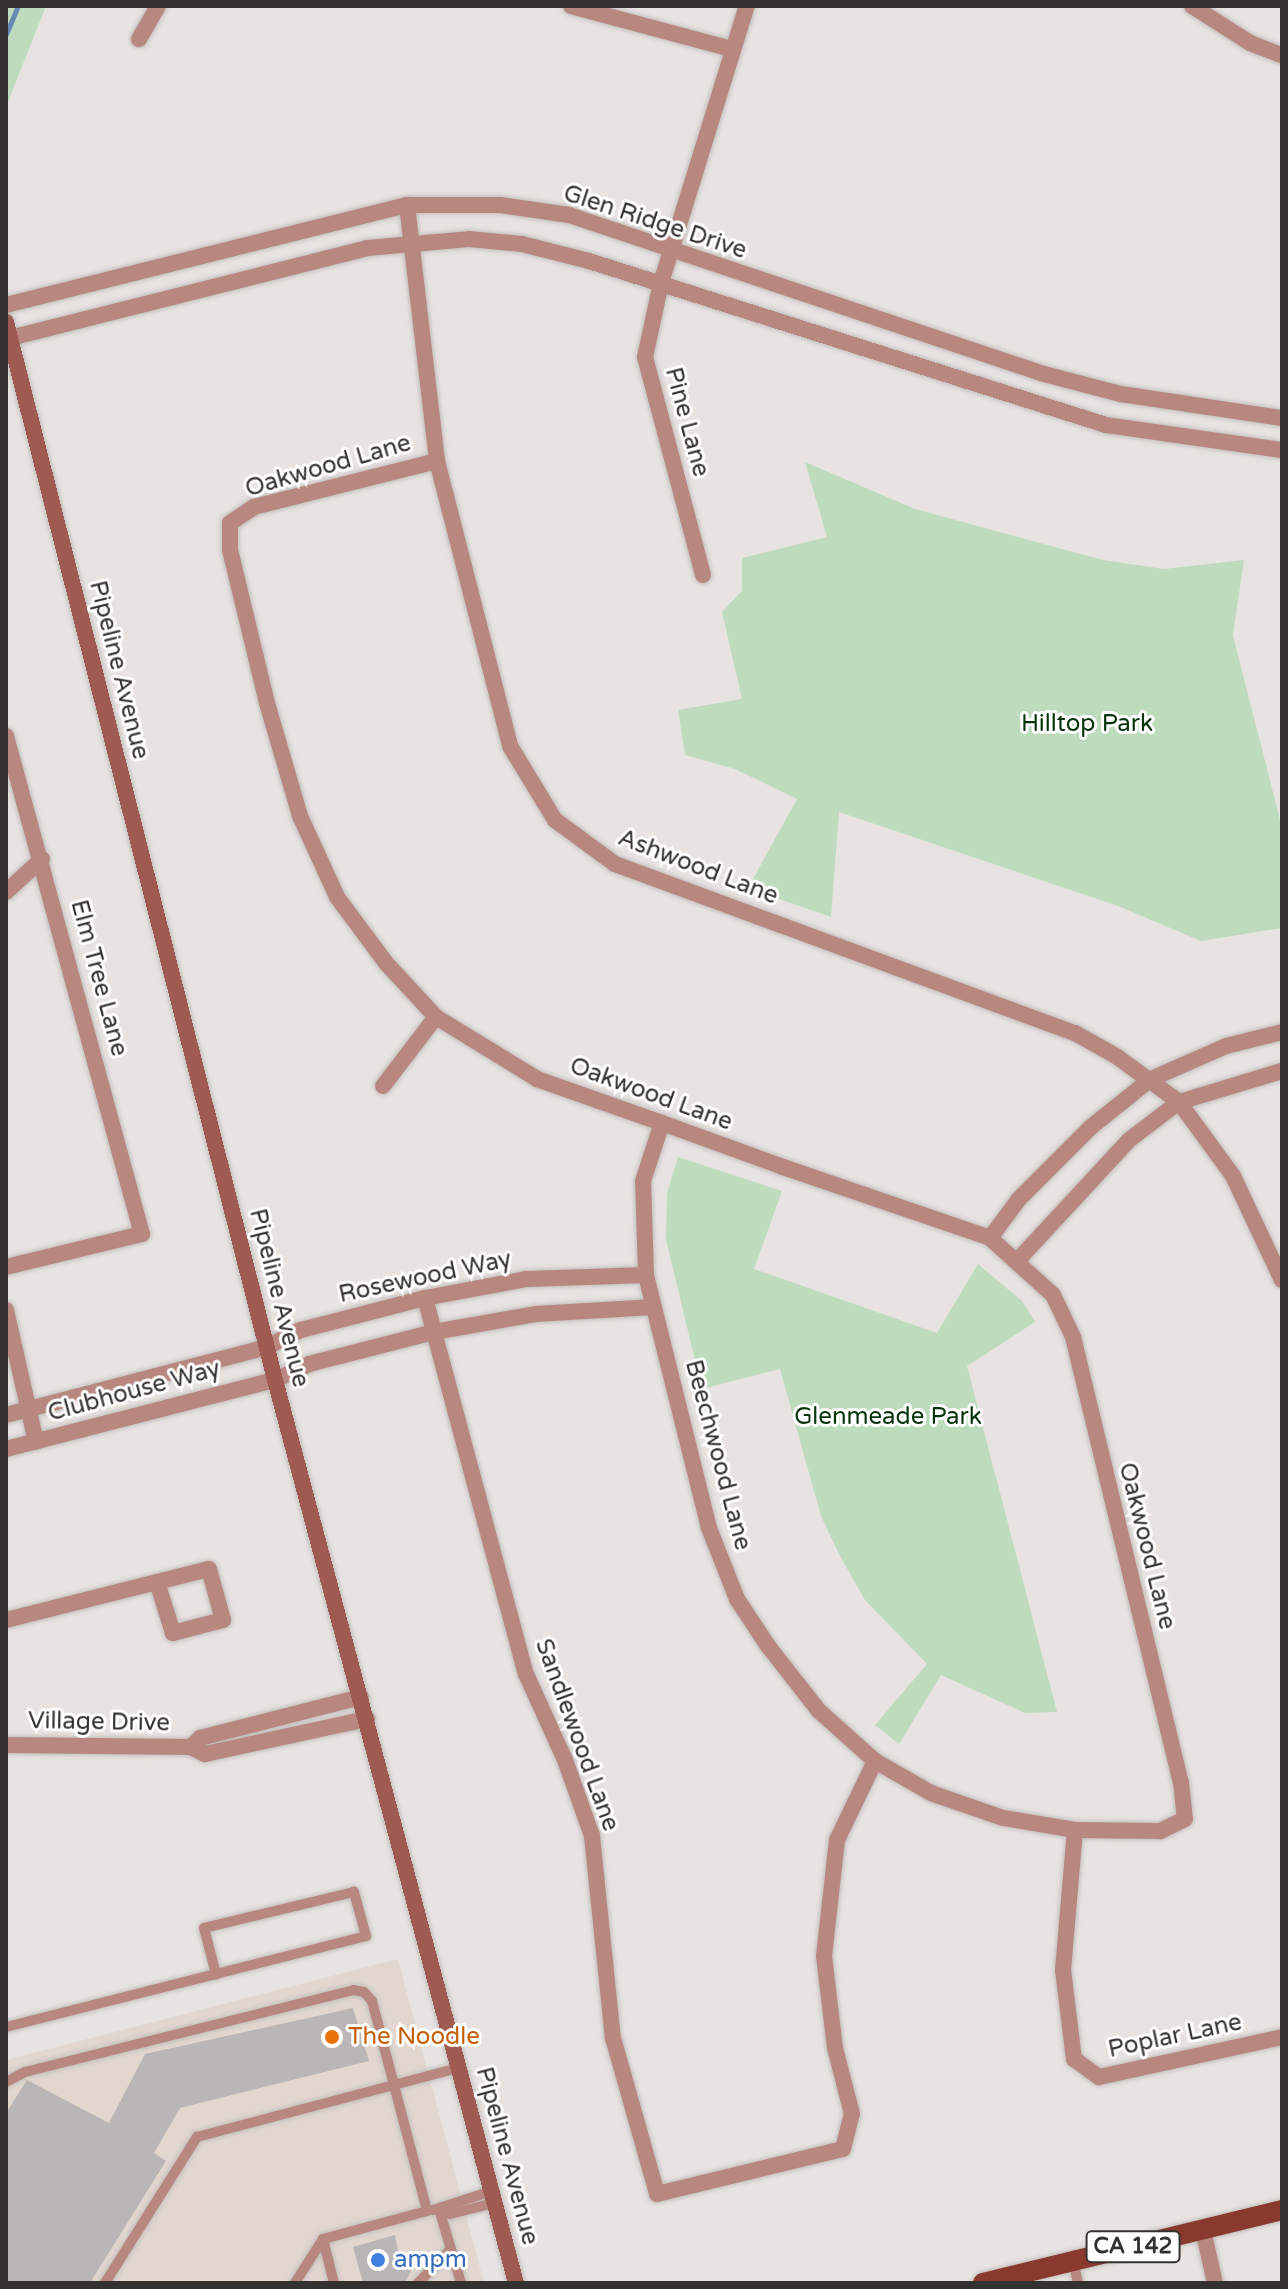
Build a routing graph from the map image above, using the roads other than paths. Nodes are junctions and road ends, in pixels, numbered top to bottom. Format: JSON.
{"nodes":[{"id":1,"x":158,"y":6,"type":"edge"},
{"id":2,"x":571,"y":6,"type":"edge"},
{"id":3,"x":747,"y":6,"type":"edge"},
{"id":4,"x":1192,"y":6,"type":"edge"},
{"id":5,"x":139,"y":39,"type":"dead end"},
{"id":6,"x":731,"y":49,"type":"junction"},
{"id":7,"x":1282,"y":55,"type":"edge"},
{"id":8,"x":407,"y":205,"type":"junction"},
{"id":9,"x":409,"y":241,"type":"junction"},
{"id":10,"x":673,"y":253,"type":"junction"},
{"id":11,"x":661,"y":283,"type":"junction"},
{"id":12,"x":6,"y":305,"type":"edge"},
{"id":13,"x":8,"y":330,"type":"edge"},
{"id":14,"x":1282,"y":418,"type":"edge"},
{"id":15,"x":1282,"y":450,"type":"edge"},
{"id":16,"x":437,"y":461,"type":"junction"},
{"id":17,"x":703,"y":575,"type":"dead end"},
{"id":18,"x":6,"y":736,"type":"edge"},
{"id":19,"x":42,"y":859,"type":"junction"},
{"id":20,"x":6,"y":892,"type":"edge"},
{"id":21,"x":436,"y":1017,"type":"junction"},
{"id":22,"x":1282,"y":1032,"type":"edge"},
{"id":23,"x":1282,"y":1071,"type":"edge"},
{"id":24,"x":1151,"y":1079,"type":"junction"},
{"id":25,"x":383,"y":1086,"type":"dead end"},
{"id":26,"x":1179,"y":1102,"type":"junction"},
{"id":27,"x":662,"y":1123,"type":"junction"},
{"id":28,"x":990,"y":1238,"type":"junction"},
{"id":29,"x":1018,"y":1260,"type":"junction"},
{"id":30,"x":6,"y":1267,"type":"edge"},
{"id":31,"x":646,"y":1275,"type":"junction"},
{"id":32,"x":1282,"y":1280,"type":"edge"},
{"id":33,"x":425,"y":1298,"type":"junction"},
{"id":34,"x":654,"y":1307,"type":"junction"},
{"id":35,"x":6,"y":1310,"type":"edge"},
{"id":36,"x":434,"y":1332,"type":"junction"},
{"id":37,"x":267,"y":1347,"type":"junction"},
{"id":38,"x":275,"y":1380,"type":"junction"},
{"id":39,"x":29,"y":1409,"type":"junction"},
{"id":40,"x":6,"y":1415,"type":"edge"},
{"id":41,"x":36,"y":1442,"type":"junction"},
{"id":42,"x":6,"y":1449,"type":"edge"},
{"id":43,"x":157,"y":1582,"type":"junction"},
{"id":44,"x":6,"y":1620,"type":"edge"},
{"id":45,"x":361,"y":1697,"type":"junction"},
{"id":46,"x":289,"y":1716,"type":"junction"},
{"id":47,"x":367,"y":1719,"type":"junction"},
{"id":48,"x":296,"y":1736,"type":"junction"},
{"id":49,"x":6,"y":1745,"type":"edge"},
{"id":50,"x":191,"y":1747,"type":"junction"},
{"id":51,"x":875,"y":1761,"type":"junction"},
{"id":52,"x":1185,"y":1819,"type":"joint"},
{"id":53,"x":1075,"y":1830,"type":"junction"},
{"id":54,"x":216,"y":1974,"type":"junction"},
{"id":55,"x":6,"y":2027,"type":"edge"},
{"id":56,"x":1282,"y":2037,"type":"edge"},
{"id":57,"x":459,"y":2068,"type":"junction"},
{"id":58,"x":6,"y":2082,"type":"edge"},
{"id":59,"x":393,"y":2085,"type":"junction"},
{"id":60,"x":493,"y":2197,"type":"junction"},
{"id":61,"x":439,"y":2209,"type":"junction"},
{"id":62,"x":1282,"y":2210,"type":"edge"},
{"id":63,"x":427,"y":2211,"type":"junction"},
{"id":64,"x":1203,"y":2230,"type":"junction"},
{"id":65,"x":323,"y":2239,"type":"junction"},
{"id":66,"x":451,"y":2249,"type":"junction"},
{"id":67,"x":1073,"y":2261,"type":"junction"},
{"id":68,"x":105,"y":2283,"type":"edge"},
{"id":69,"x":295,"y":2283,"type":"edge"},
{"id":70,"x":334,"y":2283,"type":"edge"},
{"id":71,"x":418,"y":2283,"type":"edge"},
{"id":72,"x":461,"y":2283,"type":"edge"},
{"id":73,"x":516,"y":2283,"type":"edge"},
{"id":74,"x":983,"y":2283,"type":"edge"},
{"id":75,"x":1078,"y":2283,"type":"edge"},
{"id":76,"x":1215,"y":2283,"type":"edge"}],
"edges":[{"from":1,"to":5,"type":"street"},
{"from":2,"to":6,"type":"street"},
{"from":3,"to":6,"type":"street","name":"Pine Lane"},
{"from":4,"to":7,"type":"street"},
{"from":6,"to":10,"type":"street","name":"Pine Lane"},
{"from":8,"to":9,"type":"street","name":"Ashwood Lane"},
{"from":8,"to":10,"type":"street","name":"Glen Ridge Drive"},
{"from":8,"to":12,"type":"street","name":"Glen Ridge Drive"},
{"from":9,"to":11,"type":"street"},
{"from":9,"to":13,"type":"street"},
{"from":9,"to":16,"type":"street","name":"Ashwood Lane"},
{"from":10,"to":11,"type":"street","name":"Pine Lane"},
{"from":10,"to":14,"type":"street","name":"Glen Ridge Drive"},
{"from":11,"to":15,"type":"street"},
{"from":11,"to":17,"type":"street","name":"Pine Lane"},
{"from":13,"to":37,"type":"main road","name":"Pipeline Avenue"},
{"from":16,"to":21,"type":"street","name":"Oakwood Lane"},
{"from":16,"to":24,"type":"street","name":"Ashwood Lane"},
{"from":18,"to":19,"type":"street","name":"Elm Tree Lane"},
{"from":19,"to":20,"type":"street"},
{"from":19,"to":30,"type":"street","name":"Elm Tree Lane"},
{"from":21,"to":25,"type":"street"},
{"from":21,"to":27,"type":"street","name":"Oakwood Lane"},
{"from":22,"to":24,"type":"street"},
{"from":23,"to":26,"type":"street"},
{"from":24,"to":26,"type":"street","name":"Ashwood Lane"},
{"from":24,"to":28,"type":"street"},
{"from":26,"to":29,"type":"street"},
{"from":26,"to":32,"type":"street","name":"Ashwood Lane"},
{"from":27,"to":28,"type":"street","name":"Oakwood Lane"},
{"from":27,"to":31,"type":"street","name":"Beechwood Lane"},
{"from":28,"to":29,"type":"street","name":"Oakwood Lane"},
{"from":29,"to":52,"type":"street","name":"Oakwood Lane"},
{"from":31,"to":33,"type":"street","name":"Rosewood Way"},
{"from":31,"to":34,"type":"street","name":"Beechwood Lane"},
{"from":33,"to":36,"type":"street","name":"Sandlewood Lane"},
{"from":33,"to":37,"type":"street","name":"Rosewood Way"},
{"from":34,"to":36,"type":"street"},
{"from":34,"to":51,"type":"street","name":"Beechwood Lane"},
{"from":35,"to":39,"type":"street"},
{"from":36,"to":38,"type":"street"},
{"from":36,"to":51,"type":"street","name":"Sandlewood Lane"},
{"from":37,"to":38,"type":"main road","name":"Pipeline Avenue"},
{"from":37,"to":39,"type":"street","name":"Clubhouse Way"},
{"from":38,"to":41,"type":"street","name":"Clubhouse Way"},
{"from":38,"to":45,"type":"main road","name":"Pipeline Avenue"},
{"from":39,"to":40,"type":"street","name":"Clubhouse Way"},
{"from":39,"to":41,"type":"street"},
{"from":41,"to":42,"type":"street","name":"Clubhouse Way"},
{"from":43,"to":43,"type":"street"},
{"from":43,"to":44,"type":"street"},
{"from":45,"to":46,"type":"street","name":"Village Drive"},
{"from":45,"to":47,"type":"main road","name":"Pipeline Avenue"},
{"from":46,"to":48,"type":"street"},
{"from":46,"to":50,"type":"street","name":"Village Drive"},
{"from":47,"to":48,"type":"street","name":"Village Drive"},
{"from":47,"to":57,"type":"main road","name":"Pipeline Avenue"},
{"from":48,"to":50,"type":"street","name":"Village Drive"},
{"from":49,"to":50,"type":"street","name":"Village Drive"},
{"from":51,"to":53,"type":"street","name":"Beechwood Lane"},
{"from":52,"to":53,"type":"street","name":"Beechwood Lane"},
{"from":53,"to":56,"type":"street","name":"Poplar Lane"},
{"from":54,"to":54,"type":"lane"},
{"from":54,"to":55,"type":"lane"},
{"from":57,"to":59,"type":"lane"},
{"from":57,"to":60,"type":"main road","name":"Pipeline Avenue"},
{"from":58,"to":59,"type":"lane"},
{"from":59,"to":63,"type":"lane"},
{"from":59,"to":68,"type":"lane"},
{"from":60,"to":61,"type":"lane"},
{"from":60,"to":73,"type":"main road","name":"Pipeline Avenue"},
{"from":61,"to":63,"type":"lane"},
{"from":61,"to":66,"type":"lane"},
{"from":62,"to":64,"type":"main road","number":"CA 142"},
{"from":63,"to":65,"type":"lane"},
{"from":64,"to":67,"type":"main road","number":"CA 142"},
{"from":64,"to":76,"type":"street"},
{"from":65,"to":69,"type":"lane"},
{"from":65,"to":70,"type":"lane"},
{"from":66,"to":71,"type":"lane"},
{"from":66,"to":72,"type":"lane"},
{"from":67,"to":74,"type":"main road","number":"CA 142"},
{"from":67,"to":75,"type":"lane"}]}
